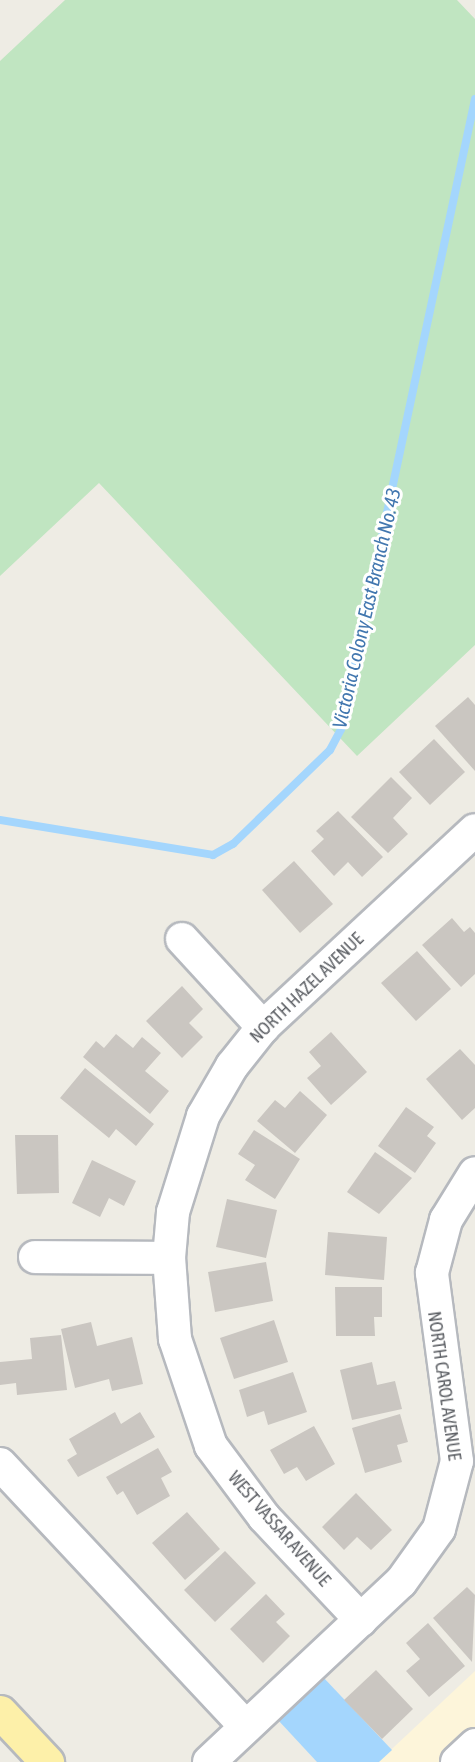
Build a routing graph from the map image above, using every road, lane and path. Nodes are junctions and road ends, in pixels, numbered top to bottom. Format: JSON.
{"nodes":[{"id":1,"x":475,"y":830,"type":"edge"},
{"id":2,"x":182,"y":939,"type":"dead end"},
{"id":3,"x":263,"y":1027,"type":"junction"},
{"id":4,"x":475,"y":1173,"type":"edge"},
{"id":5,"x":35,"y":1257,"type":"dead end"},
{"id":6,"x":169,"y":1258,"type":"junction"},
{"id":7,"x":466,"y":1461,"type":"edge"},
{"id":8,"x":0,"y":1464,"type":"edge"},
{"id":9,"x":361,"y":1620,"type":"junction"},
{"id":10,"x":0,"y":1712,"type":"edge"},
{"id":11,"x":246,"y":1727,"type":"junction"},
{"id":12,"x":475,"y":1745,"type":"edge"},
{"id":13,"x":47,"y":1762,"type":"edge"},
{"id":14,"x":208,"y":1762,"type":"edge"},
{"id":15,"x":457,"y":1762,"type":"edge"}],
"edges":[{"from":1,"to":3,"type":"street","name":"NORTH HAZEL AVENUE"},
{"from":2,"to":3,"type":"street"},
{"from":3,"to":6,"type":"street","name":"NORTH HAZEL AVENUE"},
{"from":4,"to":7,"type":"street","name":"NORTH CAROL AVENUE"},
{"from":5,"to":6,"type":"street"},
{"from":6,"to":9,"type":"street","name":"WEST VASSAR AVENUE"},
{"from":7,"to":9,"type":"street","name":"NORTH CAROL AVENUE"},
{"from":8,"to":11,"type":"street"},
{"from":9,"to":11,"type":"street","name":"NORTH CAROL AVENUE"},
{"from":10,"to":13,"type":"main road"},
{"from":11,"to":14,"type":"street","name":"NORTH CAROL AVENUE"},
{"from":12,"to":15,"type":"street"}]}
